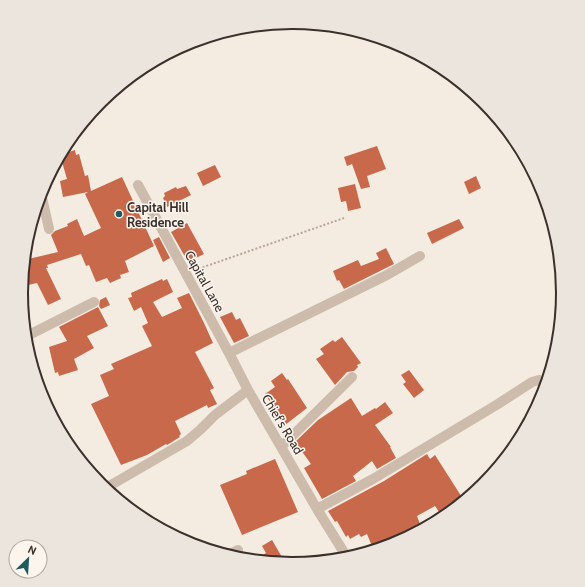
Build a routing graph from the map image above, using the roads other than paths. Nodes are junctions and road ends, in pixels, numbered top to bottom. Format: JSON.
{"nodes":[{"id":1,"x":138,"y":185,"type":"dead end"},
{"id":2,"x":43,"y":204,"type":"edge"},
{"id":3,"x":49,"y":229,"type":"dead end"},
{"id":4,"x":420,"y":256,"type":"dead end"},
{"id":5,"x":94,"y":302,"type":"dead end"},
{"id":6,"x":31,"y":334,"type":"edge"},
{"id":7,"x":229,"y":353,"type":"junction"},
{"id":8,"x":352,"y":377,"type":"dead end"},
{"id":9,"x":542,"y":381,"type":"edge"},
{"id":10,"x":248,"y":390,"type":"junction"},
{"id":11,"x":281,"y":446,"type":"junction"},
{"id":12,"x":110,"y":485,"type":"edge"},
{"id":13,"x":317,"y":509,"type":"junction"},
{"id":14,"x":238,"y":550,"type":"dead end"},
{"id":15,"x":235,"y":552,"type":"edge"},
{"id":16,"x":344,"y":553,"type":"edge"}],
"edges":[{"from":1,"to":7,"type":"street","name":"Capital Lane"},
{"from":2,"to":3,"type":"street"},
{"from":4,"to":7,"type":"street"},
{"from":5,"to":6,"type":"street"},
{"from":7,"to":10,"type":"street","name":"Capital Lane"},
{"from":8,"to":11,"type":"street"},
{"from":9,"to":13,"type":"street"},
{"from":10,"to":11,"type":"street","name":"Chief's Road"},
{"from":10,"to":12,"type":"street","name":"Chief's Road"},
{"from":11,"to":13,"type":"street","name":"Chief's Road"},
{"from":13,"to":16,"type":"street","name":"Chief's Road"},
{"from":14,"to":15,"type":"street"}]}
